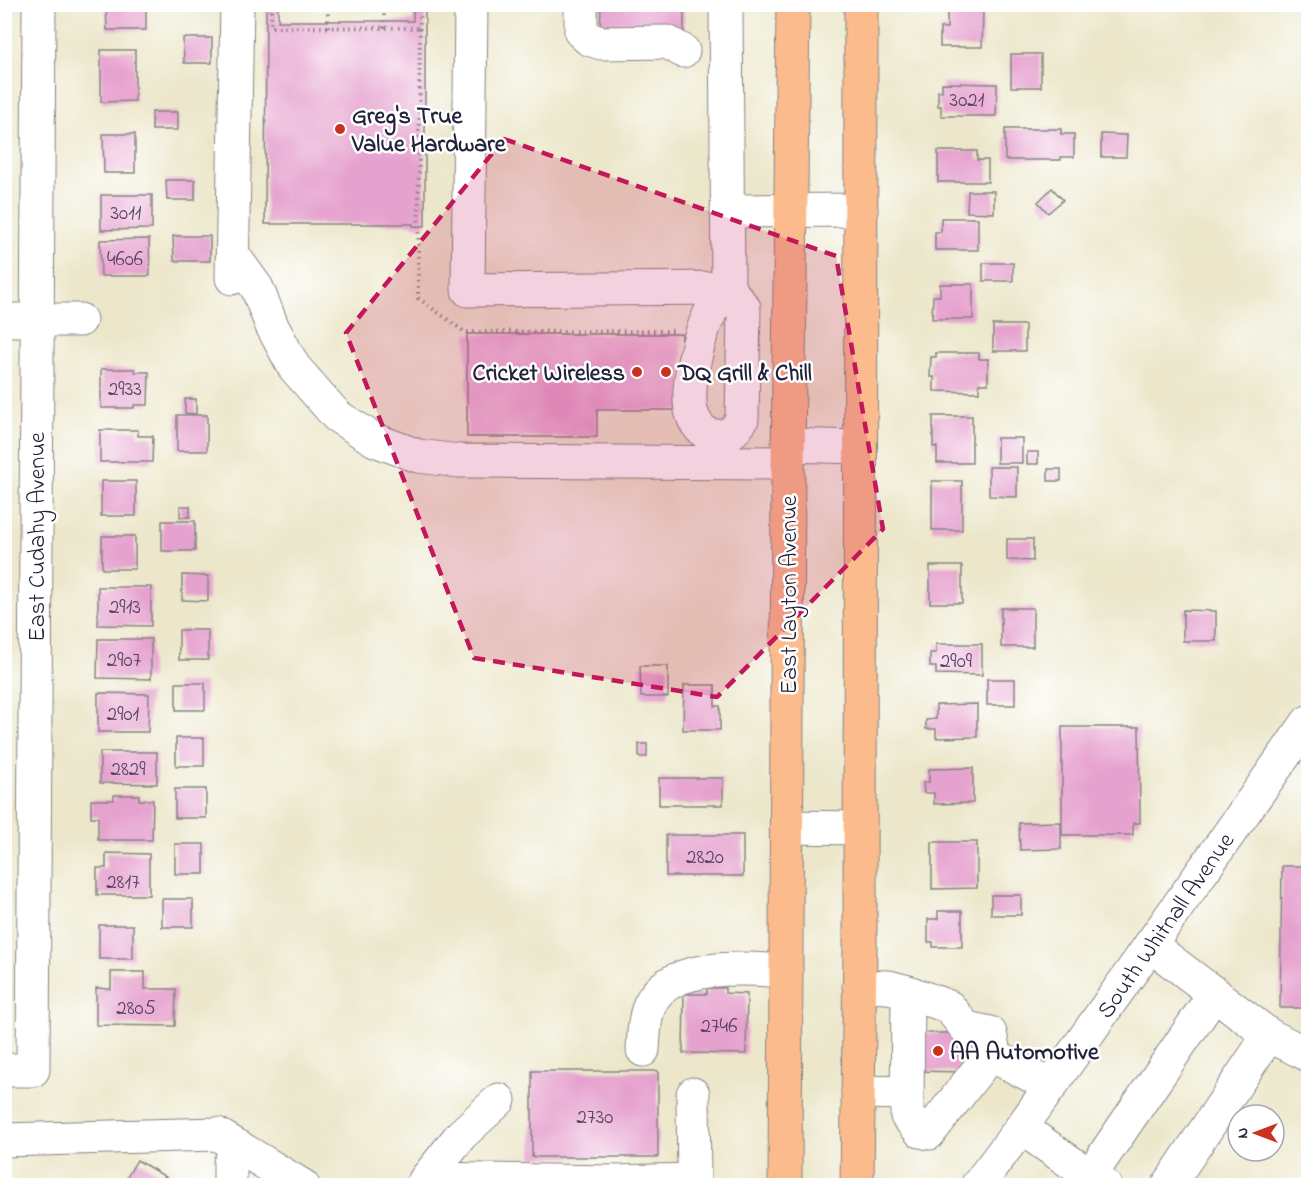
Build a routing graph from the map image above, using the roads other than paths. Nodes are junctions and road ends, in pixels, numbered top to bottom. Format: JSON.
{"nodes":[{"id":1,"x":39,"y":4,"type":"edge"},
{"id":2,"x":237,"y":4,"type":"edge"},
{"id":3,"x":471,"y":4,"type":"edge"},
{"id":4,"x":581,"y":4,"type":"edge"},
{"id":5,"x":726,"y":4,"type":"edge"},
{"id":6,"x":792,"y":4,"type":"edge"},
{"id":7,"x":861,"y":4,"type":"edge"},
{"id":8,"x":683,"y":51,"type":"dead end"},
{"id":9,"x":790,"y":210,"type":"junction"},
{"id":10,"x":861,"y":210,"type":"junction"},
{"id":11,"x":727,"y":211,"type":"junction"},
{"id":12,"x":233,"y":255,"type":"junction"},
{"id":13,"x":232,"y":288,"type":"dead end"},
{"id":14,"x":4,"y":320,"type":"edge"},
{"id":15,"x":37,"y":320,"type":"junction"},
{"id":16,"x":80,"y":320,"type":"dead end"},
{"id":17,"x":860,"y":447,"type":"junction"},
{"id":18,"x":788,"y":454,"type":"junction"},
{"id":19,"x":1308,"y":722,"type":"edge"},
{"id":20,"x":787,"y":827,"type":"junction"},
{"id":21,"x":860,"y":828,"type":"junction"},
{"id":22,"x":1150,"y":945,"type":"junction"},
{"id":23,"x":786,"y":971,"type":"junction"},
{"id":24,"x":859,"y":986,"type":"junction"},
{"id":25,"x":908,"y":992,"type":"junction"},
{"id":26,"x":1215,"y":993,"type":"junction"},
{"id":27,"x":1269,"y":1035,"type":"junction"},
{"id":28,"x":643,"y":1050,"type":"dead end"},
{"id":29,"x":1308,"y":1055,"type":"edge"},
{"id":30,"x":995,"y":1057,"type":"junction"},
{"id":31,"x":19,"y":1070,"type":"edge"},
{"id":32,"x":1051,"y":1086,"type":"junction"},
{"id":33,"x":858,"y":1092,"type":"junction"},
{"id":34,"x":907,"y":1093,"type":"junction"},
{"id":35,"x":693,"y":1094,"type":"dead end"},
{"id":36,"x":499,"y":1100,"type":"dead end"},
{"id":37,"x":1021,"y":1128,"type":"junction"},
{"id":38,"x":4,"y":1140,"type":"edge"},
{"id":39,"x":239,"y":1147,"type":"junction"},
{"id":40,"x":424,"y":1182,"type":"edge"},
{"id":41,"x":1093,"y":1182,"type":"edge"},
{"id":42,"x":612,"y":1184,"type":"edge"},
{"id":43,"x":230,"y":1185,"type":"edge"},
{"id":44,"x":303,"y":1185,"type":"edge"},
{"id":45,"x":785,"y":1185,"type":"edge"},
{"id":46,"x":857,"y":1185,"type":"edge"},
{"id":47,"x":977,"y":1185,"type":"edge"},
{"id":48,"x":1168,"y":1185,"type":"edge"}],
"edges":[{"from":1,"to":15,"type":"street","name":"East Cudahy Avenue"},
{"from":2,"to":12,"type":"street"},
{"from":3,"to":11,"type":"street"},
{"from":4,"to":8,"type":"street"},
{"from":5,"to":11,"type":"street"},
{"from":6,"to":9,"type":"main road","name":"East Layton Avenue"},
{"from":7,"to":10,"type":"main road"},
{"from":9,"to":10,"type":"street"},
{"from":9,"to":11,"type":"street"},
{"from":9,"to":18,"type":"main road","name":"East Layton Avenue"},
{"from":10,"to":17,"type":"main road"},
{"from":12,"to":13,"type":"street"},
{"from":12,"to":18,"type":"street"},
{"from":14,"to":15,"type":"street"},
{"from":15,"to":16,"type":"street"},
{"from":15,"to":31,"type":"street","name":"East Cudahy Avenue"},
{"from":17,"to":18,"type":"street"},
{"from":17,"to":21,"type":"main road"},
{"from":18,"to":20,"type":"main road","name":"East Layton Avenue"},
{"from":19,"to":22,"type":"street","name":"South Whitnall Avenue"},
{"from":20,"to":21,"type":"street"},
{"from":20,"to":23,"type":"main road","name":"East Layton Avenue"},
{"from":21,"to":24,"type":"main road"},
{"from":22,"to":26,"type":"street"},
{"from":22,"to":32,"type":"street","name":"South Whitnall Avenue"},
{"from":23,"to":28,"type":"street"},
{"from":23,"to":45,"type":"main road","name":"East Layton Avenue"},
{"from":24,"to":25,"type":"street"},
{"from":24,"to":33,"type":"main road"},
{"from":25,"to":30,"type":"street"},
{"from":25,"to":34,"type":"street"},
{"from":26,"to":27,"type":"street"},
{"from":26,"to":41,"type":"street"},
{"from":27,"to":29,"type":"street"},
{"from":27,"to":48,"type":"street"},
{"from":30,"to":32,"type":"street"},
{"from":30,"to":34,"type":"street"},
{"from":32,"to":37,"type":"street","name":"South Whitnall Avenue"},
{"from":33,"to":34,"type":"street"},
{"from":33,"to":46,"type":"main road"},
{"from":35,"to":42,"type":"street"},
{"from":36,"to":40,"type":"street"},
{"from":37,"to":41,"type":"street"},
{"from":37,"to":47,"type":"street","name":"South Whitnall Avenue"},
{"from":38,"to":39,"type":"street"},
{"from":39,"to":43,"type":"street"},
{"from":39,"to":44,"type":"street"},
{"from":40,"to":42,"type":"street"}]}
